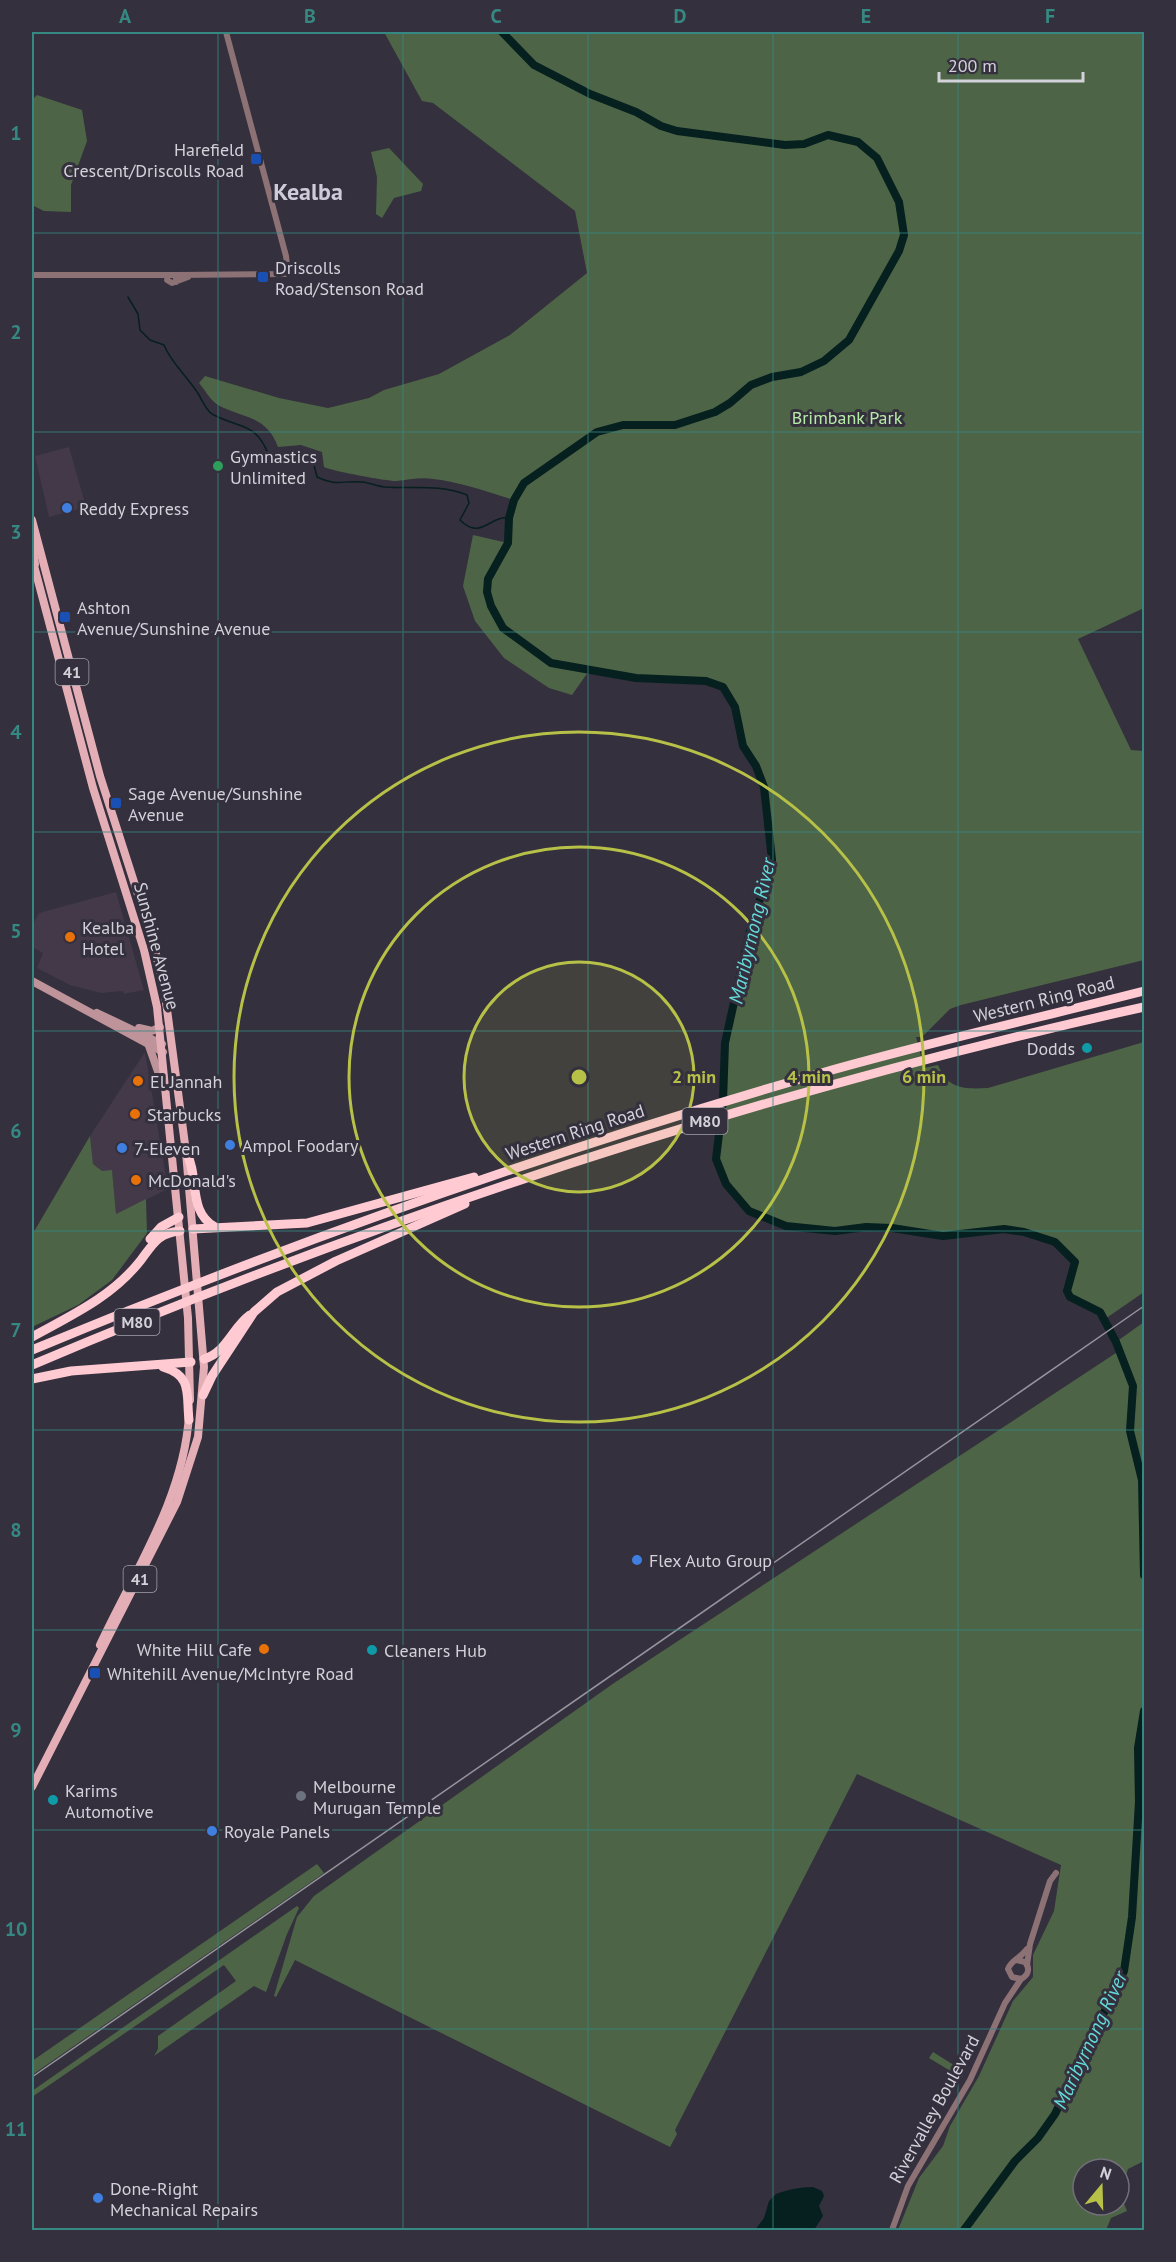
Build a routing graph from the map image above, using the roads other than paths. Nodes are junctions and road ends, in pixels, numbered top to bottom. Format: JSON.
{"nodes":[{"id":1,"x":226,"y":32,"type":"edge"},
{"id":2,"x":32,"y":277,"type":"edge"},
{"id":3,"x":32,"y":520,"type":"edge"},
{"id":4,"x":33,"y":531,"type":"edge"},
{"id":5,"x":32,"y":543,"type":"edge"},
{"id":6,"x":32,"y":558,"type":"edge"},
{"id":7,"x":37,"y":579,"type":"junction"},
{"id":8,"x":68,"y":657,"type":"junction"},
{"id":9,"x":73,"y":714,"type":"junction"},
{"id":10,"x":118,"y":834,"type":"junction"},
{"id":11,"x":123,"y":882,"type":"junction"},
{"id":12,"x":32,"y":981,"type":"edge"},
{"id":13,"x":1144,"y":991,"type":"edge"},
{"id":14,"x":71,"y":1002,"type":"junction"},
{"id":15,"x":1144,"y":1007,"type":"edge"},
{"id":16,"x":106,"y":1017,"type":"junction"},
{"id":17,"x":160,"y":1027,"type":"junction"},
{"id":18,"x":149,"y":1045,"type":"junction"},
{"id":19,"x":162,"y":1048,"type":"junction"},
{"id":20,"x":174,"y":1054,"type":"junction"},
{"id":21,"x":166,"y":1096,"type":"junction"},
{"id":22,"x":186,"y":1152,"type":"junction"},
{"id":23,"x":475,"y":1180,"type":"junction"},
{"id":24,"x":491,"y":1191,"type":"junction"},
{"id":25,"x":179,"y":1217,"type":"junction"},
{"id":26,"x":216,"y":1228,"type":"junction"},
{"id":27,"x":193,"y":1229,"type":"junction"},
{"id":28,"x":180,"y":1231,"type":"junction"},
{"id":29,"x":127,"y":1274,"type":"junction"},
{"id":30,"x":254,"y":1312,"type":"junction"},
{"id":31,"x":32,"y":1336,"type":"edge"},
{"id":32,"x":32,"y":1350,"type":"edge"},
{"id":33,"x":204,"y":1359,"type":"junction"},
{"id":34,"x":191,"y":1362,"type":"junction"},
{"id":35,"x":32,"y":1365,"type":"edge"},
{"id":36,"x":159,"y":1366,"type":"junction"},
{"id":37,"x":32,"y":1379,"type":"edge"},
{"id":38,"x":203,"y":1395,"type":"junction"},
{"id":39,"x":200,"y":1419,"type":"junction"},
{"id":40,"x":189,"y":1420,"type":"junction"},
{"id":41,"x":182,"y":1461,"type":"junction"},
{"id":42,"x":183,"y":1473,"type":"junction"},
{"id":43,"x":32,"y":1787,"type":"edge"},
{"id":44,"x":1056,"y":1873,"type":"dead end"},
{"id":45,"x":1030,"y":1944,"type":"junction"},
{"id":46,"x":1016,"y":1960,"type":"junction"},
{"id":47,"x":1027,"y":1965,"type":"junction"},
{"id":48,"x":1010,"y":1975,"type":"junction"},
{"id":49,"x":1021,"y":1979,"type":"junction"},
{"id":50,"x":1005,"y":2003,"type":"junction"},
{"id":51,"x":892,"y":2230,"type":"edge"}],
"edges":[{"from":1,"to":2,"type":"street"},
{"from":3,"to":4,"type":"main road","name":"Sunshine Avenue","number":"41"},
{"from":4,"to":8,"type":"main road","name":"Sunshine Avenue","number":"41"},
{"from":5,"to":7,"type":"main road"},
{"from":6,"to":7,"type":"main road","name":"Sunshine Avenue","number":"41"},
{"from":7,"to":9,"type":"main road","name":"Sunshine Avenue","number":"41"},
{"from":8,"to":9,"type":"main road"},
{"from":8,"to":10,"type":"main road","name":"Sunshine Avenue","number":"41"},
{"from":9,"to":11,"type":"main road","name":"Sunshine Avenue","number":"41"},
{"from":10,"to":11,"type":"main road"},
{"from":10,"to":20,"type":"main road","name":"Sunshine Avenue","number":"41"},
{"from":11,"to":17,"type":"main road","name":"Sunshine Avenue","number":"41"},
{"from":12,"to":14,"type":"main road"},
{"from":13,"to":23,"type":"highway","name":"Western Ring Road","number":"M80"},
{"from":14,"to":16,"type":"main road"},
{"from":14,"to":18,"type":"main road"},
{"from":15,"to":24,"type":"highway","name":"Western Ring Road","number":"M80"},
{"from":16,"to":17,"type":"main road"},
{"from":16,"to":19,"type":"main road"},
{"from":17,"to":19,"type":"main road","name":"Sunshine Avenue","number":"41"},
{"from":18,"to":19,"type":"main road"},
{"from":18,"to":21,"type":"main road"},
{"from":19,"to":20,"type":"main road"},
{"from":19,"to":21,"type":"main road","name":"Sunshine Avenue","number":"41"},
{"from":20,"to":22,"type":"main road","name":"Sunshine Avenue","number":"41"},
{"from":21,"to":25,"type":"main road","name":"Sunshine Avenue","number":"41"},
{"from":22,"to":26,"type":"highway"},
{"from":22,"to":27,"type":"main road","name":"Sunshine Avenue","number":"41"},
{"from":23,"to":26,"type":"highway"},
{"from":23,"to":32,"type":"highway","number":"M80"},
{"from":24,"to":30,"type":"highway"},
{"from":24,"to":35,"type":"highway","name":"Western Ring Road","number":"M80"},
{"from":25,"to":28,"type":"main road","name":"Sunshine Avenue","number":"41"},
{"from":25,"to":29,"type":"highway"},
{"from":26,"to":27,"type":"highway"},
{"from":27,"to":28,"type":"main road"},
{"from":27,"to":33,"type":"main road","name":"Sunshine Avenue","number":"41"},
{"from":28,"to":29,"type":"highway"},
{"from":28,"to":34,"type":"main road","name":"Sunshine Avenue","number":"41"},
{"from":29,"to":31,"type":"highway"},
{"from":30,"to":33,"type":"highway"},
{"from":30,"to":38,"type":"highway"},
{"from":33,"to":34,"type":"main road"},
{"from":33,"to":38,"type":"main road","name":"Sunshine Avenue","number":"41"},
{"from":34,"to":36,"type":"highway"},
{"from":34,"to":40,"type":"main road","name":"Sunshine Avenue","number":"41"},
{"from":36,"to":37,"type":"highway"},
{"from":36,"to":40,"type":"highway"},
{"from":38,"to":39,"type":"main road","name":"Sunshine Avenue","number":"41"},
{"from":39,"to":41,"type":"main road"},
{"from":39,"to":42,"type":"main road","number":"41"},
{"from":40,"to":41,"type":"main road","name":"Sunshine Avenue","number":"41"},
{"from":41,"to":42,"type":"main road","number":"41"},
{"from":42,"to":43,"type":"main road","number":"41"},
{"from":44,"to":45,"type":"street"},
{"from":45,"to":46,"type":"street"},
{"from":45,"to":47,"type":"street"},
{"from":46,"to":47,"type":"street"},
{"from":46,"to":48,"type":"street"},
{"from":47,"to":49,"type":"street"},
{"from":48,"to":49,"type":"street"},
{"from":48,"to":50,"type":"street","name":"Rivervalley Boulevard"},
{"from":49,"to":50,"type":"street","name":"Rivervalley Boulevard"},
{"from":50,"to":51,"type":"street","name":"Rivervalley Boulevard"}]}
